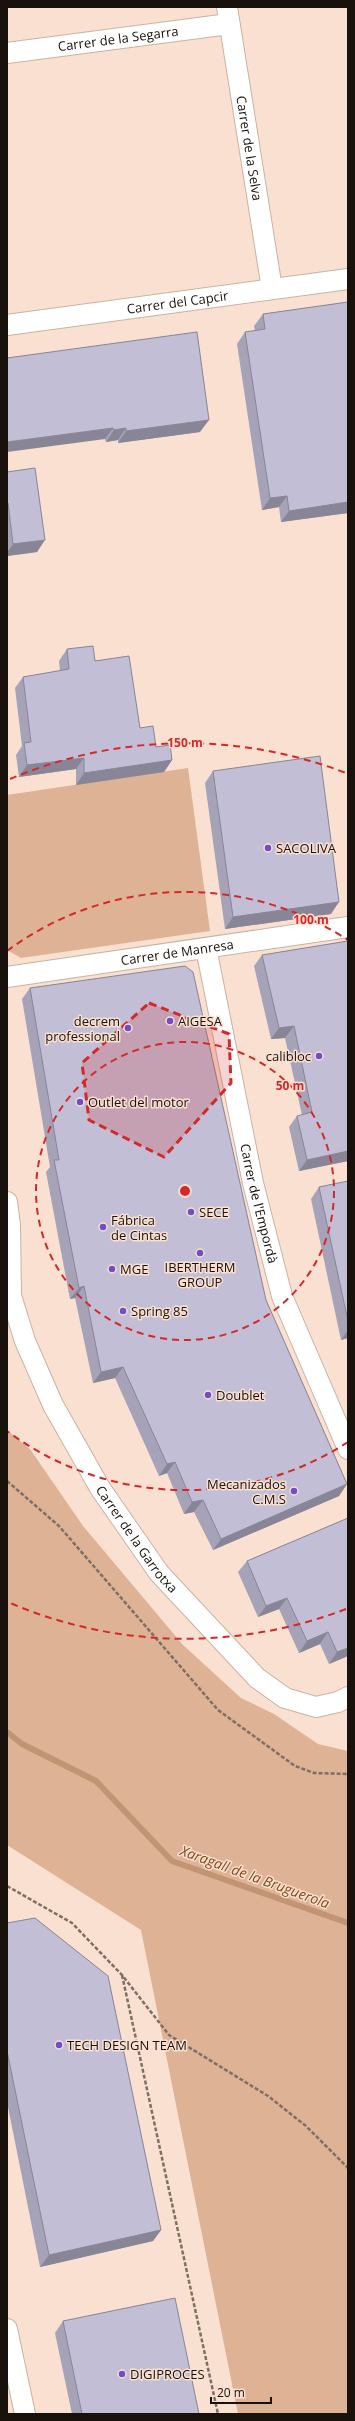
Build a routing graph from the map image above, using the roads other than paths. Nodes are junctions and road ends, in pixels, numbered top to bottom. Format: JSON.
{"nodes":[{"id":1,"x":228,"y":16,"type":"edge"},
{"id":2,"x":7,"y":53,"type":"edge"},
{"id":3,"x":348,"y":279,"type":"edge"},
{"id":4,"x":272,"y":289,"type":"junction"},
{"id":5,"x":7,"y":325,"type":"edge"},
{"id":6,"x":348,"y":927,"type":"edge"},
{"id":7,"x":206,"y":948,"type":"junction"},
{"id":8,"x":7,"y":977,"type":"edge"},
{"id":9,"x":7,"y":1202,"type":"edge"},
{"id":10,"x":9,"y":1290,"type":"edge"},
{"id":11,"x":348,"y":1450,"type":"edge"},
{"id":12,"x":343,"y":1700,"type":"edge"},
{"id":13,"x":7,"y":2329,"type":"edge"},
{"id":14,"x":25,"y":2414,"type":"edge"}],
"edges":[{"from":1,"to":2,"type":"street","name":"Carrer de la Segarra"},
{"from":1,"to":4,"type":"street","name":"Carrer de la Selva"},
{"from":3,"to":4,"type":"street","name":"Carrer del Capcir"},
{"from":4,"to":5,"type":"street","name":"Carrer del Capcir"},
{"from":6,"to":7,"type":"street","name":"Carrer de Manresa"},
{"from":7,"to":8,"type":"street","name":"Carrer de Manresa"},
{"from":7,"to":11,"type":"street","name":"Carrer de l'Empordà"},
{"from":9,"to":10,"type":"street","name":"Carrer de la Garrotxa"},
{"from":10,"to":12,"type":"street","name":"Carrer de la Garrotxa"},
{"from":13,"to":14,"type":"street"}]}
